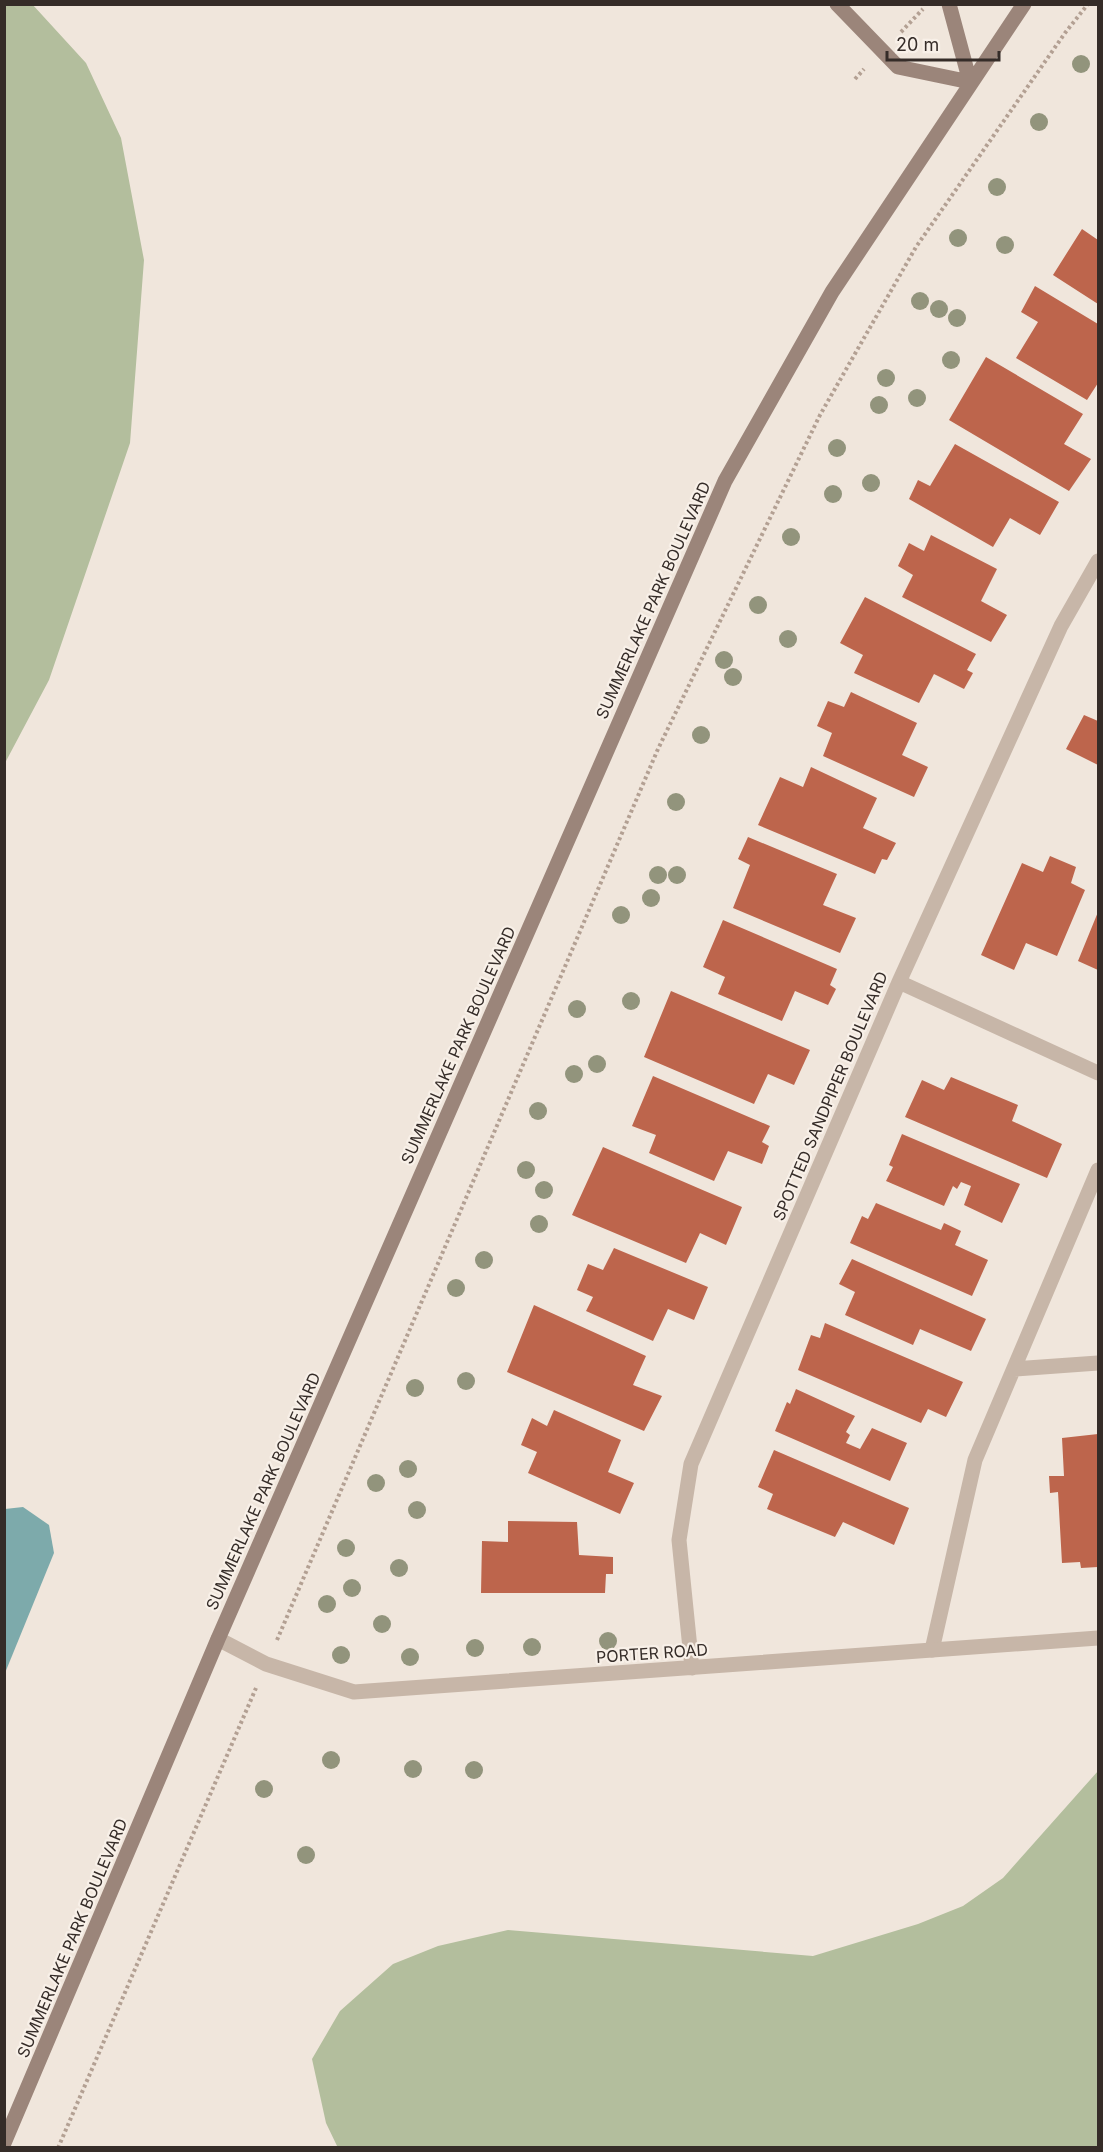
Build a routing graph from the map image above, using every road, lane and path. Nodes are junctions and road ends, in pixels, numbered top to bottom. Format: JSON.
{"nodes":[{"id":1,"x":837,"y":4,"type":"edge"},
{"id":2,"x":949,"y":4,"type":"edge"},
{"id":3,"x":1024,"y":4,"type":"edge"},
{"id":4,"x":1088,"y":4,"type":"edge"},
{"id":5,"x":970,"y":82,"type":"junction"},
{"id":6,"x":1098,"y":561,"type":"edge"},
{"id":7,"x":899,"y":982,"type":"junction"},
{"id":8,"x":1098,"y":1073,"type":"edge"},
{"id":9,"x":1098,"y":1170,"type":"edge"},
{"id":10,"x":1098,"y":1364,"type":"edge"},
{"id":11,"x":1014,"y":1369,"type":"junction"},
{"id":12,"x":1098,"y":1638,"type":"edge"},
{"id":13,"x":218,"y":1639,"type":"junction"},
{"id":14,"x":932,"y":1650,"type":"junction"},
{"id":15,"x":266,"y":1664,"type":"junction"},
{"id":16,"x":692,"y":1668,"type":"junction"},
{"id":17,"x":4,"y":2143,"type":"edge"},
{"id":18,"x":58,"y":2148,"type":"edge"}],
"edges":[{"from":1,"to":5,"type":"main road"},
{"from":2,"to":5,"type":"main road"},
{"from":3,"to":5,"type":"main road","name":"SUMMERLAKE PARK BOULEVARD"},
{"from":4,"to":15,"type":"path"},
{"from":5,"to":13,"type":"main road","name":"SUMMERLAKE PARK BOULEVARD"},
{"from":6,"to":7,"type":"street","name":"SPOTTED SANDPIPER BOULEVARD"},
{"from":7,"to":8,"type":"street"},
{"from":7,"to":16,"type":"street","name":"SPOTTED SANDPIPER BOULEVARD"},
{"from":9,"to":11,"type":"street"},
{"from":10,"to":11,"type":"street"},
{"from":11,"to":14,"type":"street"},
{"from":12,"to":14,"type":"street","name":"PORTER ROAD"},
{"from":13,"to":15,"type":"street","name":"PORTER ROAD"},
{"from":13,"to":17,"type":"main road","name":"SUMMERLAKE PARK BOULEVARD"},
{"from":14,"to":16,"type":"street","name":"PORTER ROAD"},
{"from":15,"to":16,"type":"street","name":"PORTER ROAD"},
{"from":15,"to":18,"type":"path"}]}
